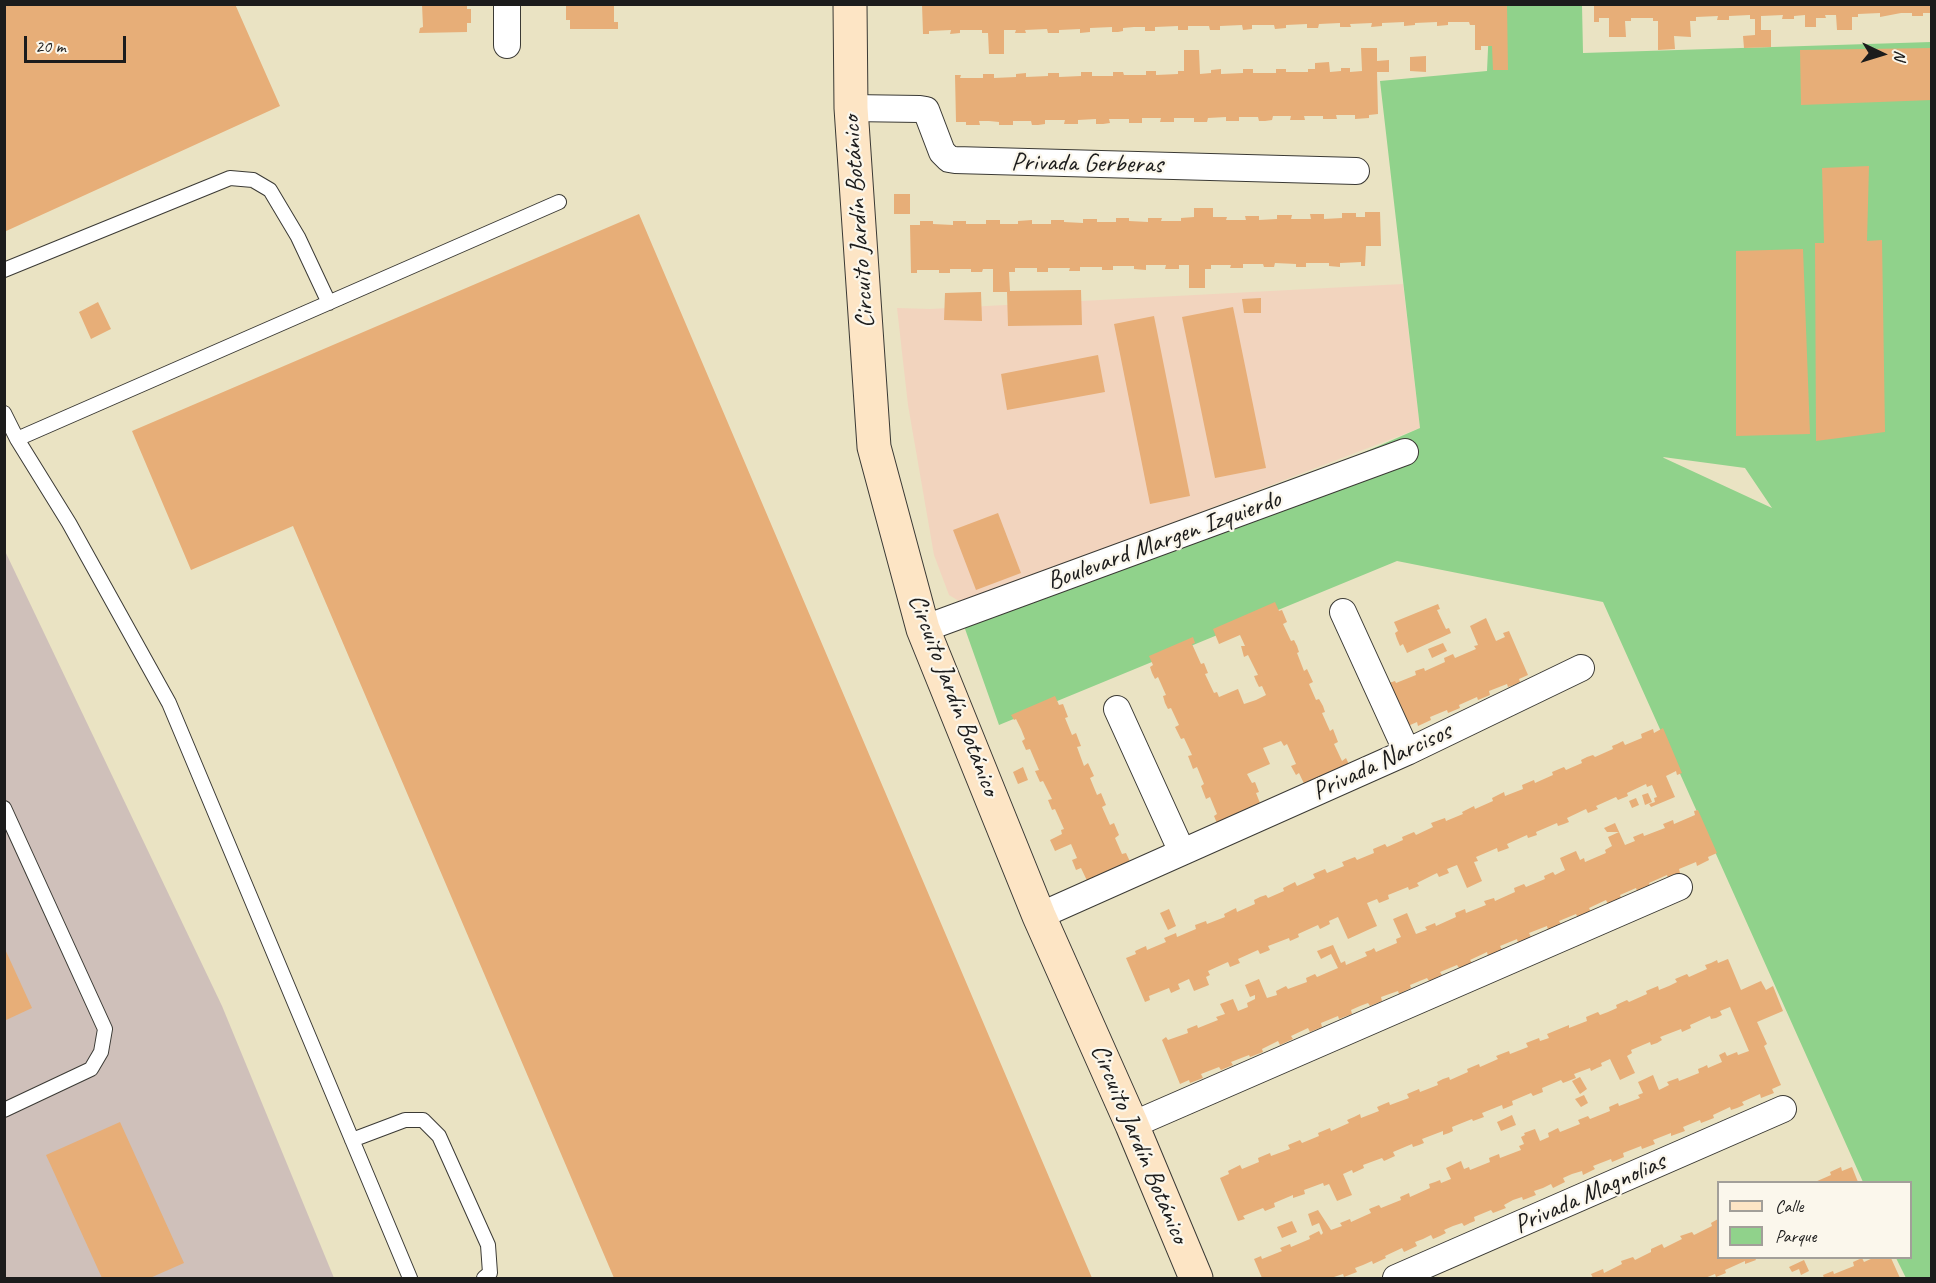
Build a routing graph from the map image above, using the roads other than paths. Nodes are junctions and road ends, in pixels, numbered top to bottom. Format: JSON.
{"nodes":[{"id":1,"x":507,"y":4,"type":"edge"},
{"id":2,"x":850,"y":4,"type":"edge"},
{"id":3,"x":507,"y":45,"type":"dead end"},
{"id":4,"x":851,"y":108,"type":"junction"},
{"id":5,"x":1356,"y":171,"type":"dead end"},
{"id":6,"x":559,"y":202,"type":"dead end"},
{"id":7,"x":4,"y":270,"type":"edge"},
{"id":8,"x":329,"y":303,"type":"junction"},
{"id":9,"x":4,"y":412,"type":"edge"},
{"id":10,"x":17,"y":439,"type":"junction"},
{"id":11,"x":1405,"y":453,"type":"dead end"},
{"id":12,"x":1343,"y":612,"type":"dead end"},
{"id":13,"x":923,"y":629,"type":"junction"},
{"id":14,"x":1581,"y":668,"type":"dead end"},
{"id":15,"x":1117,"y":710,"type":"dead end"},
{"id":16,"x":1407,"y":752,"type":"junction"},
{"id":17,"x":4,"y":808,"type":"edge"},
{"id":18,"x":1182,"y":852,"type":"junction"},
{"id":19,"x":1679,"y":887,"type":"dead end"},
{"id":20,"x":1040,"y":916,"type":"junction"},
{"id":21,"x":1783,"y":1109,"type":"dead end"},
{"id":22,"x":4,"y":1110,"type":"edge"},
{"id":23,"x":1131,"y":1125,"type":"junction"},
{"id":24,"x":352,"y":1140,"type":"junction"},
{"id":25,"x":410,"y":1278,"type":"edge"},
{"id":26,"x":484,"y":1278,"type":"edge"},
{"id":27,"x":1196,"y":1278,"type":"edge"},
{"id":28,"x":1396,"y":1278,"type":"edge"}],
"edges":[{"from":1,"to":3,"type":"street"},
{"from":2,"to":4,"type":"street","name":"Circuito Jardín Botánico"},
{"from":4,"to":5,"type":"street","name":"Privada Gerberas"},
{"from":4,"to":13,"type":"street","name":"Circuito Jardín Botánico"},
{"from":6,"to":8,"type":"lane"},
{"from":7,"to":8,"type":"lane"},
{"from":8,"to":10,"type":"lane"},
{"from":9,"to":10,"type":"lane"},
{"from":10,"to":24,"type":"lane"},
{"from":11,"to":13,"type":"street","name":"Boulevard Margen Izquierdo"},
{"from":12,"to":16,"type":"street"},
{"from":13,"to":20,"type":"street","name":"Circuito Jardín Botánico"},
{"from":14,"to":16,"type":"street","name":"Privada Narcisos"},
{"from":15,"to":18,"type":"street"},
{"from":16,"to":18,"type":"street","name":"Privada Narcisos"},
{"from":17,"to":22,"type":"lane"},
{"from":18,"to":20,"type":"street","name":"Privada Narcisos"},
{"from":19,"to":23,"type":"street"},
{"from":20,"to":23,"type":"street","name":"Circuito Jardín Botánico"},
{"from":21,"to":28,"type":"street","name":"Privada Magnolias"},
{"from":23,"to":27,"type":"street","name":"Circuito Jardín Botánico"},
{"from":24,"to":25,"type":"lane"},
{"from":24,"to":26,"type":"lane"}]}
